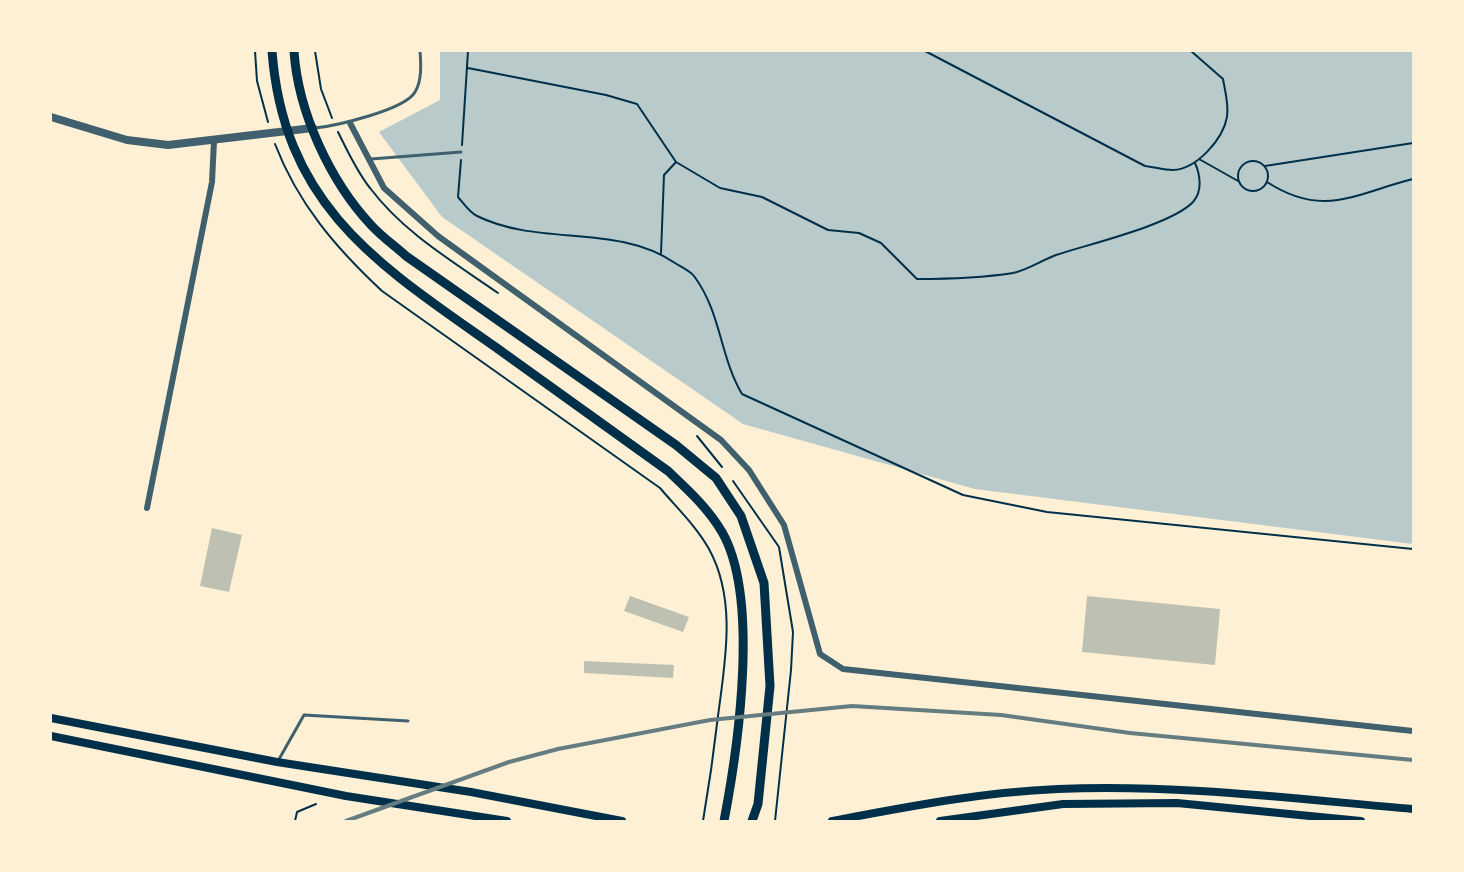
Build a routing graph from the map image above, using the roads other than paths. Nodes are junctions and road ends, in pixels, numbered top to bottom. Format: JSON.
{"nodes":[{"id":1,"x":272,"y":51,"type":"edge"},
{"id":2,"x":294,"y":51,"type":"edge"},
{"id":3,"x":420,"y":51,"type":"edge"},
{"id":4,"x":51,"y":117,"type":"edge"},
{"id":5,"x":350,"y":123,"type":"junction"},
{"id":6,"x":313,"y":128,"type":"junction"},
{"id":7,"x":288,"y":131,"type":"junction"},
{"id":8,"x":214,"y":141,"type":"junction"},
{"id":9,"x":461,"y":152,"type":"road end"},
{"id":10,"x":369,"y":159,"type":"junction"},
{"id":11,"x":147,"y":508,"type":"dead end"},
{"id":12,"x":51,"y":718,"type":"edge"},
{"id":13,"x":408,"y":721,"type":"dead end"},
{"id":14,"x":1413,"y":731,"type":"edge"},
{"id":15,"x":51,"y":736,"type":"edge"},
{"id":16,"x":277,"y":762,"type":"junction"},
{"id":17,"x":1413,"y":809,"type":"edge"},
{"id":18,"x":507,"y":821,"type":"edge"},
{"id":19,"x":622,"y":821,"type":"edge"},
{"id":20,"x":724,"y":821,"type":"edge"},
{"id":21,"x":752,"y":821,"type":"edge"},
{"id":22,"x":832,"y":821,"type":"edge"},
{"id":23,"x":940,"y":821,"type":"edge"},
{"id":24,"x":1360,"y":821,"type":"edge"}],
"edges":[{"from":1,"to":7,"type":"main road"},
{"from":2,"to":6,"type":"main road"},
{"from":3,"to":5,"type":"lane"},
{"from":4,"to":8,"type":"street"},
{"from":5,"to":6,"type":"lane"},
{"from":5,"to":10,"type":"street"},
{"from":6,"to":7,"type":"street"},
{"from":6,"to":21,"type":"main road"},
{"from":7,"to":8,"type":"street"},
{"from":7,"to":20,"type":"main road"},
{"from":8,"to":11,"type":"street"},
{"from":9,"to":10,"type":"lane"},
{"from":10,"to":14,"type":"street"},
{"from":12,"to":16,"type":"main road"},
{"from":13,"to":16,"type":"lane"},
{"from":15,"to":18,"type":"main road"},
{"from":16,"to":19,"type":"main road"},
{"from":17,"to":22,"type":"main road"},
{"from":23,"to":24,"type":"main road"}]}
